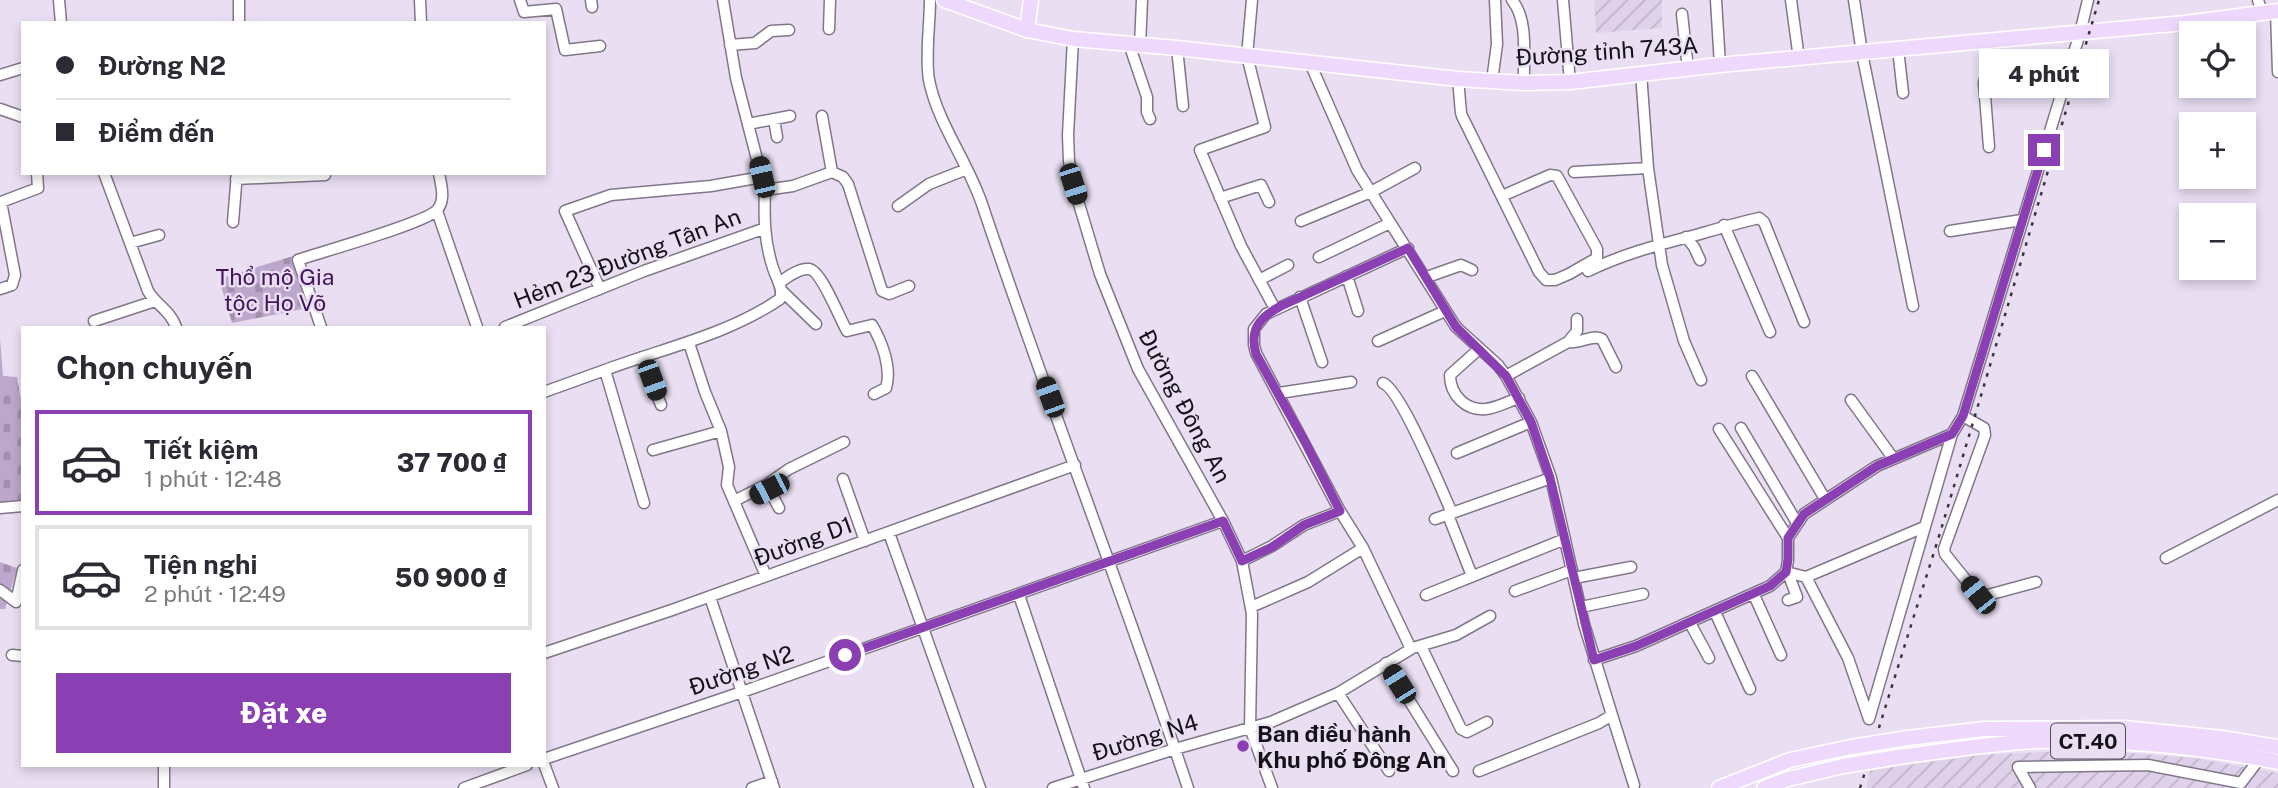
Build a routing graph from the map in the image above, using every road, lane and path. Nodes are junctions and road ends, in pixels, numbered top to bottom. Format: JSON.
{"nodes":[{"id":1,"x":59,"y":0,"type":"edge"},
{"id":2,"x":239,"y":0,"type":"edge"},
{"id":3,"x":420,"y":0,"type":"edge"},
{"id":4,"x":520,"y":0,"type":"edge"},
{"id":5,"x":723,"y":0,"type":"edge"},
{"id":6,"x":830,"y":0,"type":"edge"},
{"id":7,"x":930,"y":0,"type":"edge"},
{"id":8,"x":944,"y":0,"type":"edge"},
{"id":9,"x":1031,"y":0,"type":"edge"},
{"id":10,"x":1142,"y":0,"type":"edge"},
{"id":11,"x":1252,"y":0,"type":"edge"},
{"id":12,"x":1495,"y":0,"type":"edge"},
{"id":13,"x":1512,"y":0,"type":"edge"},
{"id":14,"x":1563,"y":0,"type":"edge"},
{"id":15,"x":1716,"y":0,"type":"edge"},
{"id":16,"x":1791,"y":0,"type":"edge"},
{"id":17,"x":1854,"y":0,"type":"edge"},
{"id":18,"x":2088,"y":0,"type":"edge"},
{"id":19,"x":2268,"y":9,"type":"edge"},
{"id":20,"x":1682,"y":14,"type":"dead end"},
{"id":21,"x":61,"y":21,"type":"edge"},
{"id":22,"x":239,"y":21,"type":"edge"},
{"id":23,"x":422,"y":21,"type":"edge"},
{"id":24,"x":829,"y":29,"type":"dead end"},
{"id":25,"x":789,"y":30,"type":"dead end"},
{"id":26,"x":1027,"y":30,"type":"junction"},
{"id":27,"x":2080,"y":33,"type":"junction"},
{"id":28,"x":1073,"y":39,"type":"junction"},
{"id":29,"x":1989,"y":41,"type":"junction"},
{"id":30,"x":730,"y":45,"type":"junction"},
{"id":31,"x":1135,"y":45,"type":"junction"},
{"id":32,"x":600,"y":46,"type":"dead end"},
{"id":33,"x":1177,"y":48,"type":"junction"},
{"id":34,"x":1898,"y":49,"type":"junction"},
{"id":35,"x":1862,"y":53,"type":"junction"},
{"id":36,"x":1247,"y":56,"type":"junction"},
{"id":37,"x":1799,"y":59,"type":"junction"},
{"id":38,"x":1310,"y":63,"type":"junction"},
{"id":39,"x":1720,"y":65,"type":"junction"},
{"id":40,"x":21,"y":69,"type":"edge"},
{"id":41,"x":1688,"y":69,"type":"junction"},
{"id":42,"x":2278,"y":72,"type":"edge"},
{"id":43,"x":1641,"y":73,"type":"junction"},
{"id":44,"x":0,"y":75,"type":"edge"},
{"id":45,"x":1458,"y":79,"type":"junction"},
{"id":46,"x":1492,"y":81,"type":"junction"},
{"id":47,"x":1524,"y":82,"type":"junction"},
{"id":48,"x":1570,"y":82,"type":"junction"},
{"id":49,"x":1903,"y":93,"type":"dead end"},
{"id":50,"x":1183,"y":106,"type":"dead end"},
{"id":51,"x":0,"y":109,"type":"edge"},
{"id":52,"x":21,"y":116,"type":"edge"},
{"id":53,"x":790,"y":116,"type":"dead end"},
{"id":54,"x":822,"y":116,"type":"dead end"},
{"id":55,"x":774,"y":119,"type":"junction"},
{"id":56,"x":1150,"y":119,"type":"dead end"},
{"id":57,"x":748,"y":124,"type":"junction"},
{"id":58,"x":777,"y":137,"type":"dead end"},
{"id":59,"x":1989,"y":147,"type":"dead end"},
{"id":60,"x":1415,"y":168,"type":"dead end"},
{"id":61,"x":1648,"y":168,"type":"junction"},
{"id":62,"x":967,"y":169,"type":"junction"},
{"id":63,"x":831,"y":172,"type":"junction"},
{"id":64,"x":1574,"y":172,"type":"dead end"},
{"id":65,"x":37,"y":175,"type":"edge"},
{"id":66,"x":105,"y":175,"type":"edge"},
{"id":67,"x":325,"y":175,"type":"edge"},
{"id":68,"x":439,"y":175,"type":"edge"},
{"id":69,"x":237,"y":176,"type":"edge"},
{"id":70,"x":762,"y":177,"type":"junction"},
{"id":71,"x":765,"y":190,"type":"junction"},
{"id":72,"x":1371,"y":192,"type":"junction"},
{"id":73,"x":1502,"y":196,"type":"junction"},
{"id":74,"x":1220,"y":198,"type":"junction"},
{"id":75,"x":1269,"y":202,"type":"dead end"},
{"id":76,"x":898,"y":206,"type":"dead end"},
{"id":77,"x":437,"y":211,"type":"junction"},
{"id":78,"x":2022,"y":220,"type":"junction"},
{"id":79,"x":1301,"y":221,"type":"dead end"},
{"id":80,"x":233,"y":222,"type":"dead end"},
{"id":81,"x":1390,"y":223,"type":"junction"},
{"id":82,"x":1724,"y":225,"type":"junction"},
{"id":83,"x":763,"y":229,"type":"junction"},
{"id":84,"x":1950,"y":231,"type":"dead end"},
{"id":85,"x":159,"y":235,"type":"dead end"},
{"id":86,"x":1686,"y":237,"type":"junction"},
{"id":87,"x":130,"y":243,"type":"junction"},
{"id":88,"x":1659,"y":244,"type":"junction"},
{"id":89,"x":1408,"y":248,"type":"junction"},
{"id":90,"x":1319,"y":257,"type":"dead end"},
{"id":91,"x":1700,"y":260,"type":"dead end"},
{"id":92,"x":1288,"y":265,"type":"dead end"},
{"id":93,"x":1472,"y":270,"type":"dead end"},
{"id":94,"x":1588,"y":271,"type":"dead end"},
{"id":95,"x":1347,"y":276,"type":"junction"},
{"id":96,"x":1427,"y":277,"type":"junction"},
{"id":97,"x":1259,"y":281,"type":"junction"},
{"id":98,"x":909,"y":286,"type":"dead end"},
{"id":99,"x":780,"y":287,"type":"junction"},
{"id":100,"x":0,"y":289,"type":"edge"},
{"id":101,"x":600,"y":289,"type":"junction"},
{"id":102,"x":1300,"y":297,"type":"junction"},
{"id":103,"x":155,"y":301,"type":"junction"},
{"id":104,"x":1913,"y":306,"type":"dead end"},
{"id":105,"x":1275,"y":309,"type":"junction"},
{"id":106,"x":1358,"y":311,"type":"dead end"},
{"id":107,"x":1446,"y":311,"type":"junction"},
{"id":108,"x":1577,"y":319,"type":"dead end"},
{"id":109,"x":94,"y":321,"type":"dead end"},
{"id":110,"x":1804,"y":322,"type":"dead end"},
{"id":111,"x":816,"y":324,"type":"dead end"},
{"id":112,"x":176,"y":326,"type":"edge"},
{"id":113,"x":321,"y":326,"type":"edge"},
{"id":114,"x":477,"y":326,"type":"edge"},
{"id":115,"x":508,"y":326,"type":"edge"},
{"id":116,"x":1770,"y":332,"type":"dead end"},
{"id":117,"x":1378,"y":341,"type":"dead end"},
{"id":118,"x":1568,"y":342,"type":"junction"},
{"id":119,"x":689,"y":343,"type":"junction"},
{"id":120,"x":1479,"y":349,"type":"junction"},
{"id":121,"x":642,"y":357,"type":"junction"},
{"id":122,"x":1322,"y":362,"type":"dead end"},
{"id":123,"x":1616,"y":367,"type":"dead end"},
{"id":124,"x":605,"y":370,"type":"junction"},
{"id":125,"x":1506,"y":376,"type":"junction"},
{"id":126,"x":1752,"y":376,"type":"dead end"},
{"id":127,"x":1701,"y":380,"type":"dead end"},
{"id":128,"x":1351,"y":382,"type":"dead end"},
{"id":129,"x":1383,"y":383,"type":"dead end"},
{"id":130,"x":546,"y":391,"type":"edge"},
{"id":131,"x":1279,"y":393,"type":"junction"},
{"id":132,"x":874,"y":394,"type":"dead end"},
{"id":133,"x":1519,"y":398,"type":"junction"},
{"id":134,"x":1851,"y":400,"type":"dead end"},
{"id":135,"x":662,"y":405,"type":"dead end"},
{"id":136,"x":1963,"y":416,"type":"junction"},
{"id":137,"x":1531,"y":422,"type":"junction"},
{"id":138,"x":1741,"y":428,"type":"dead end"},
{"id":139,"x":1719,"y":429,"type":"dead end"},
{"id":140,"x":721,"y":430,"type":"junction"},
{"id":141,"x":1952,"y":434,"type":"junction"},
{"id":142,"x":844,"y":442,"type":"dead end"},
{"id":143,"x":653,"y":450,"type":"dead end"},
{"id":144,"x":1457,"y":453,"type":"dead end"},
{"id":145,"x":1893,"y":458,"type":"junction"},
{"id":146,"x":1075,"y":465,"type":"junction"},
{"id":147,"x":1550,"y":478,"type":"junction"},
{"id":148,"x":843,"y":479,"type":"dead end"},
{"id":149,"x":1825,"y":499,"type":"junction"},
{"id":150,"x":2278,"y":500,"type":"edge"},
{"id":151,"x":644,"y":503,"type":"dead end"},
{"id":152,"x":735,"y":503,"type":"junction"},
{"id":153,"x":21,"y":506,"type":"edge"},
{"id":154,"x":0,"y":508,"type":"edge"},
{"id":155,"x":779,"y":508,"type":"dead end"},
{"id":156,"x":1340,"y":511,"type":"junction"},
{"id":157,"x":1450,"y":514,"type":"junction"},
{"id":158,"x":1435,"y":519,"type":"dead end"},
{"id":159,"x":1223,"y":521,"type":"junction"},
{"id":160,"x":1797,"y":523,"type":"junction"},
{"id":161,"x":1924,"y":527,"type":"junction"},
{"id":162,"x":889,"y":533,"type":"junction"},
{"id":163,"x":1788,"y":538,"type":"junction"},
{"id":164,"x":1565,"y":539,"type":"junction"},
{"id":165,"x":865,"y":541,"type":"junction"},
{"id":166,"x":1363,"y":548,"type":"junction"},
{"id":167,"x":2166,"y":558,"type":"dead end"},
{"id":168,"x":1109,"y":561,"type":"junction"},
{"id":169,"x":1242,"y":561,"type":"junction"},
{"id":170,"x":1631,"y":567,"type":"dead end"},
{"id":171,"x":1787,"y":573,"type":"junction"},
{"id":172,"x":1573,"y":574,"type":"junction"},
{"id":173,"x":766,"y":576,"type":"junction"},
{"id":174,"x":1472,"y":576,"type":"junction"},
{"id":175,"x":1806,"y":577,"type":"junction"},
{"id":176,"x":21,"y":579,"type":"edge"},
{"id":177,"x":2036,"y":582,"type":"dead end"},
{"id":178,"x":0,"y":590,"type":"edge"},
{"id":179,"x":1515,"y":591,"type":"dead end"},
{"id":180,"x":1643,"y":594,"type":"dead end"},
{"id":181,"x":1018,"y":595,"type":"junction"},
{"id":182,"x":1426,"y":595,"type":"dead end"},
{"id":183,"x":1754,"y":595,"type":"junction"},
{"id":184,"x":710,"y":597,"type":"junction"},
{"id":185,"x":1788,"y":600,"type":"dead end"},
{"id":186,"x":1251,"y":607,"type":"junction"},
{"id":187,"x":1581,"y":607,"type":"junction"},
{"id":188,"x":1715,"y":612,"type":"junction"},
{"id":189,"x":1490,"y":616,"type":"dead end"},
{"id":190,"x":1690,"y":623,"type":"junction"},
{"id":191,"x":923,"y":628,"type":"junction"},
{"id":192,"x":1416,"y":647,"type":"junction"},
{"id":193,"x":546,"y":652,"type":"edge"},
{"id":194,"x":1781,"y":655,"type":"dead end"},
{"id":195,"x":1709,"y":658,"type":"dead end"},
{"id":196,"x":1594,"y":660,"type":"junction"},
{"id":197,"x":1385,"y":663,"type":"junction"},
{"id":198,"x":1749,"y":689,"type":"dead end"},
{"id":199,"x":742,"y":692,"type":"junction"},
{"id":200,"x":1338,"y":693,"type":"junction"},
{"id":201,"x":1612,"y":715,"type":"junction"},
{"id":202,"x":1487,"y":722,"type":"dead end"},
{"id":203,"x":1250,"y":728,"type":"junction"},
{"id":204,"x":2278,"y":747,"type":"edge"},
{"id":205,"x":1175,"y":749,"type":"junction"},
{"id":206,"x":546,"y":758,"type":"edge"},
{"id":207,"x":2260,"y":758,"type":"junction"},
{"id":208,"x":2278,"y":762,"type":"edge"},
{"id":209,"x":164,"y":767,"type":"edge"},
{"id":210,"x":522,"y":767,"type":"edge"},
{"id":211,"x":545,"y":767,"type":"edge"},
{"id":212,"x":1389,"y":771,"type":"dead end"},
{"id":213,"x":1453,"y":771,"type":"dead end"},
{"id":214,"x":1479,"y":771,"type":"dead end"},
{"id":215,"x":1082,"y":783,"type":"edge"},
{"id":216,"x":773,"y":785,"type":"edge"},
{"id":217,"x":1634,"y":785,"type":"dead end"},
{"id":218,"x":164,"y":788,"type":"edge"},
{"id":219,"x":464,"y":788,"type":"edge"},
{"id":220,"x":552,"y":788,"type":"edge"},
{"id":221,"x":752,"y":788,"type":"edge"},
{"id":222,"x":980,"y":788,"type":"edge"},
{"id":223,"x":1054,"y":788,"type":"edge"},
{"id":224,"x":1188,"y":788,"type":"edge"},
{"id":225,"x":1272,"y":788,"type":"edge"},
{"id":226,"x":1719,"y":788,"type":"edge"},
{"id":227,"x":1763,"y":788,"type":"edge"},
{"id":228,"x":2030,"y":788,"type":"edge"}],
"edges":[{"from":1,"to":21,"type":"street"},
{"from":2,"to":22,"type":"street"},
{"from":3,"to":23,"type":"street"},
{"from":4,"to":32,"type":"street"},
{"from":5,"to":30,"type":"street"},
{"from":6,"to":24,"type":"street"},
{"from":7,"to":62,"type":"street"},
{"from":8,"to":26,"type":"main road","name":"Đường tỉnh 743A"},
{"from":9,"to":26,"type":"main road"},
{"from":10,"to":31,"type":"street"},
{"from":11,"to":36,"type":"street"},
{"from":12,"to":46,"type":"street"},
{"from":13,"to":47,"type":"street"},
{"from":14,"to":48,"type":"street"},
{"from":15,"to":39,"type":"street"},
{"from":16,"to":37,"type":"street"},
{"from":17,"to":35,"type":"street"},
{"from":18,"to":27,"type":"street"},
{"from":19,"to":27,"type":"main road","name":"Đường tỉnh 743A"},
{"from":19,"to":42,"type":"street"},
{"from":20,"to":41,"type":"street"},
{"from":25,"to":30,"type":"street"},
{"from":26,"to":28,"type":"main road","name":"Đường tỉnh 743A"},
{"from":27,"to":29,"type":"main road","name":"Đường tỉnh 743A"},
{"from":27,"to":78,"type":"street"},
{"from":28,"to":31,"type":"main road","name":"Đường tỉnh 743A"},
{"from":28,"to":159,"type":"street","name":"Đường Đông An"},
{"from":29,"to":34,"type":"main road","name":"Đường tỉnh 743A"},
{"from":29,"to":59,"type":"street"},
{"from":30,"to":57,"type":"street"},
{"from":31,"to":33,"type":"main road","name":"Đường tỉnh 743A"},
{"from":31,"to":56,"type":"street"},
{"from":33,"to":36,"type":"main road","name":"Đường tỉnh 743A"},
{"from":33,"to":50,"type":"street"},
{"from":34,"to":35,"type":"main road","name":"Đường tỉnh 743A"},
{"from":34,"to":49,"type":"street"},
{"from":35,"to":37,"type":"main road","name":"Đường tỉnh 743A"},
{"from":35,"to":104,"type":"street"},
{"from":36,"to":38,"type":"main road","name":"Đường tỉnh 743A"},
{"from":36,"to":74,"type":"street"},
{"from":37,"to":39,"type":"main road","name":"Đường tỉnh 743A"},
{"from":38,"to":45,"type":"main road","name":"Đường tỉnh 743A"},
{"from":38,"to":72,"type":"street"},
{"from":39,"to":41,"type":"main road","name":"Đường tỉnh 743A"},
{"from":40,"to":44,"type":"street"},
{"from":41,"to":43,"type":"main road","name":"Đường tỉnh 743A"},
{"from":43,"to":48,"type":"main road","name":"Đường tỉnh 743A"},
{"from":43,"to":61,"type":"street"},
{"from":45,"to":46,"type":"main road","name":"Đường tỉnh 743A"},
{"from":45,"to":73,"type":"street"},
{"from":46,"to":47,"type":"main road","name":"Đường tỉnh 743A"},
{"from":47,"to":48,"type":"main road","name":"Đường tỉnh 743A"},
{"from":51,"to":52,"type":"street"},
{"from":53,"to":55,"type":"street"},
{"from":54,"to":63,"type":"street"},
{"from":55,"to":57,"type":"street"},
{"from":55,"to":58,"type":"street"},
{"from":57,"to":70,"type":"street"},
{"from":60,"to":72,"type":"street"},
{"from":61,"to":64,"type":"street"},
{"from":61,"to":88,"type":"street"},
{"from":62,"to":76,"type":"street"},
{"from":62,"to":146,"type":"street"},
{"from":63,"to":71,"type":"street"},
{"from":63,"to":98,"type":"street"},
{"from":65,"to":100,"type":"street"},
{"from":66,"to":87,"type":"street"},
{"from":67,"to":69,"type":"street"},
{"from":68,"to":77,"type":"street"},
{"from":69,"to":80,"type":"street"},
{"from":70,"to":71,"type":"street"},
{"from":70,"to":101,"type":"street"},
{"from":71,"to":83,"type":"street"},
{"from":72,"to":79,"type":"street"},
{"from":72,"to":81,"type":"street"},
{"from":73,"to":73,"type":"street"},
{"from":74,"to":75,"type":"street"},
{"from":74,"to":97,"type":"street"},
{"from":77,"to":113,"type":"street"},
{"from":77,"to":114,"type":"street"},
{"from":78,"to":84,"type":"street"},
{"from":78,"to":136,"type":"street"},
{"from":81,"to":89,"type":"street"},
{"from":81,"to":90,"type":"street"},
{"from":82,"to":86,"type":"street"},
{"from":82,"to":110,"type":"street"},
{"from":82,"to":116,"type":"street"},
{"from":83,"to":99,"type":"street"},
{"from":83,"to":101,"type":"street","name":"Hẻm 23 Đường Tân An"},
{"from":85,"to":87,"type":"street"},
{"from":86,"to":88,"type":"street"},
{"from":86,"to":91,"type":"street"},
{"from":87,"to":103,"type":"street"},
{"from":88,"to":94,"type":"street"},
{"from":88,"to":127,"type":"street"},
{"from":89,"to":95,"type":"street"},
{"from":89,"to":96,"type":"street"},
{"from":92,"to":97,"type":"street"},
{"from":93,"to":96,"type":"street"},
{"from":95,"to":102,"type":"street"},
{"from":95,"to":106,"type":"street"},
{"from":96,"to":107,"type":"street"},
{"from":97,"to":105,"type":"street"},
{"from":99,"to":111,"type":"street"},
{"from":99,"to":119,"type":"street"},
{"from":99,"to":132,"type":"street"},
{"from":101,"to":115,"type":"street","name":"Hẻm 23 Đường Tân An"},
{"from":102,"to":105,"type":"street"},
{"from":102,"to":122,"type":"street"},
{"from":103,"to":109,"type":"street"},
{"from":103,"to":112,"type":"street"},
{"from":105,"to":131,"type":"street"},
{"from":107,"to":117,"type":"street"},
{"from":107,"to":120,"type":"street"},
{"from":108,"to":118,"type":"street"},
{"from":118,"to":123,"type":"street"},
{"from":118,"to":125,"type":"street"},
{"from":119,"to":121,"type":"street"},
{"from":119,"to":140,"type":"street"},
{"from":120,"to":125,"type":"street"},
{"from":120,"to":133,"type":"street"},
{"from":121,"to":124,"type":"street"},
{"from":121,"to":135,"type":"street"},
{"from":124,"to":130,"type":"street"},
{"from":124,"to":151,"type":"street"},
{"from":125,"to":133,"type":"street"},
{"from":126,"to":149,"type":"street"},
{"from":128,"to":131,"type":"street"},
{"from":129,"to":157,"type":"street"},
{"from":131,"to":156,"type":"street"},
{"from":133,"to":137,"type":"street"},
{"from":134,"to":145,"type":"street"},
{"from":136,"to":141,"type":"street"},
{"from":136,"to":177,"type":"street"},
{"from":137,"to":144,"type":"street"},
{"from":137,"to":147,"type":"street"},
{"from":138,"to":160,"type":"street"},
{"from":139,"to":163,"type":"street"},
{"from":140,"to":143,"type":"street"},
{"from":140,"to":152,"type":"street"},
{"from":141,"to":145,"type":"street"},
{"from":141,"to":161,"type":"street"},
{"from":142,"to":152,"type":"street"},
{"from":145,"to":149,"type":"street"},
{"from":146,"to":162,"type":"street","name":"Đường D1"},
{"from":146,"to":168,"type":"street"},
{"from":147,"to":157,"type":"street"},
{"from":147,"to":164,"type":"street"},
{"from":148,"to":165,"type":"street"},
{"from":149,"to":160,"type":"street"},
{"from":150,"to":167,"type":"street"},
{"from":152,"to":155,"type":"street"},
{"from":152,"to":173,"type":"street"},
{"from":153,"to":154,"type":"street"},
{"from":156,"to":166,"type":"street"},
{"from":156,"to":169,"type":"street"},
{"from":157,"to":158,"type":"street"},
{"from":157,"to":174,"type":"street"},
{"from":159,"to":168,"type":"street","name":"Đường N2"},
{"from":159,"to":169,"type":"street","name":"Đường Đông An"},
{"from":160,"to":163,"type":"street"},
{"from":161,"to":175,"type":"street"},
{"from":161,"to":175,"type":"street"},
{"from":162,"to":165,"type":"street","name":"Đường D1"},
{"from":162,"to":191,"type":"street"},
{"from":163,"to":171,"type":"street"},
{"from":164,"to":172,"type":"street"},
{"from":164,"to":174,"type":"street"},
{"from":165,"to":173,"type":"street","name":"Đường D1"},
{"from":166,"to":186,"type":"street"},
{"from":166,"to":192,"type":"street"},
{"from":168,"to":181,"type":"street","name":"Đường N2"},
{"from":168,"to":205,"type":"street"},
{"from":169,"to":186,"type":"street","name":"Đường Đông An"},
{"from":170,"to":172,"type":"street"},
{"from":171,"to":175,"type":"street"},
{"from":171,"to":183,"type":"street"},
{"from":171,"to":185,"type":"street"},
{"from":172,"to":179,"type":"street"},
{"from":172,"to":187,"type":"street"},
{"from":173,"to":184,"type":"street","name":"Đường D1"},
{"from":174,"to":182,"type":"street"},
{"from":176,"to":178,"type":"street"},
{"from":180,"to":187,"type":"street"},
{"from":181,"to":191,"type":"street","name":"Đường N2"},
{"from":181,"to":215,"type":"street"},
{"from":183,"to":188,"type":"street"},
{"from":183,"to":194,"type":"street"},
{"from":184,"to":193,"type":"street","name":"Đường D1"},
{"from":184,"to":199,"type":"street"},
{"from":186,"to":203,"type":"street","name":"Đường Đông An"},
{"from":187,"to":196,"type":"street"},
{"from":188,"to":190,"type":"street"},
{"from":188,"to":198,"type":"street"},
{"from":189,"to":192,"type":"street","name":"Đường N4"},
{"from":190,"to":195,"type":"street"},
{"from":190,"to":196,"type":"street"},
{"from":191,"to":199,"type":"street","name":"Đường N2"},
{"from":191,"to":222,"type":"street"},
{"from":192,"to":197,"type":"street","name":"Đường N4"},
{"from":192,"to":202,"type":"street"},
{"from":196,"to":201,"type":"street"},
{"from":197,"to":200,"type":"street","name":"Đường N4"},
{"from":197,"to":213,"type":"street"},
{"from":199,"to":206,"type":"street","name":"Đường N2"},
{"from":199,"to":216,"type":"street"},
{"from":200,"to":203,"type":"street","name":"Đường N4"},
{"from":200,"to":212,"type":"street"},
{"from":201,"to":214,"type":"street"},
{"from":201,"to":217,"type":"street"},
{"from":203,"to":205,"type":"street","name":"Đường N4"},
{"from":203,"to":225,"type":"street","name":"Đường Đông An"},
{"from":204,"to":226,"type":"main road","number":"CT.40","bridge":true},
{"from":205,"to":215,"type":"street","name":"Đường N4"},
{"from":205,"to":224,"type":"street"},
{"from":207,"to":208,"type":"main road","number":"CT.40"},
{"from":207,"to":227,"type":"main road","number":"CT.40","bridge":true},
{"from":207,"to":228,"type":"street"},
{"from":209,"to":218,"type":"street"},
{"from":210,"to":219,"type":"street"},
{"from":211,"to":220,"type":"street"},
{"from":215,"to":223,"type":"street","name":"Đường N4"},
{"from":216,"to":221,"type":"street"}]}
